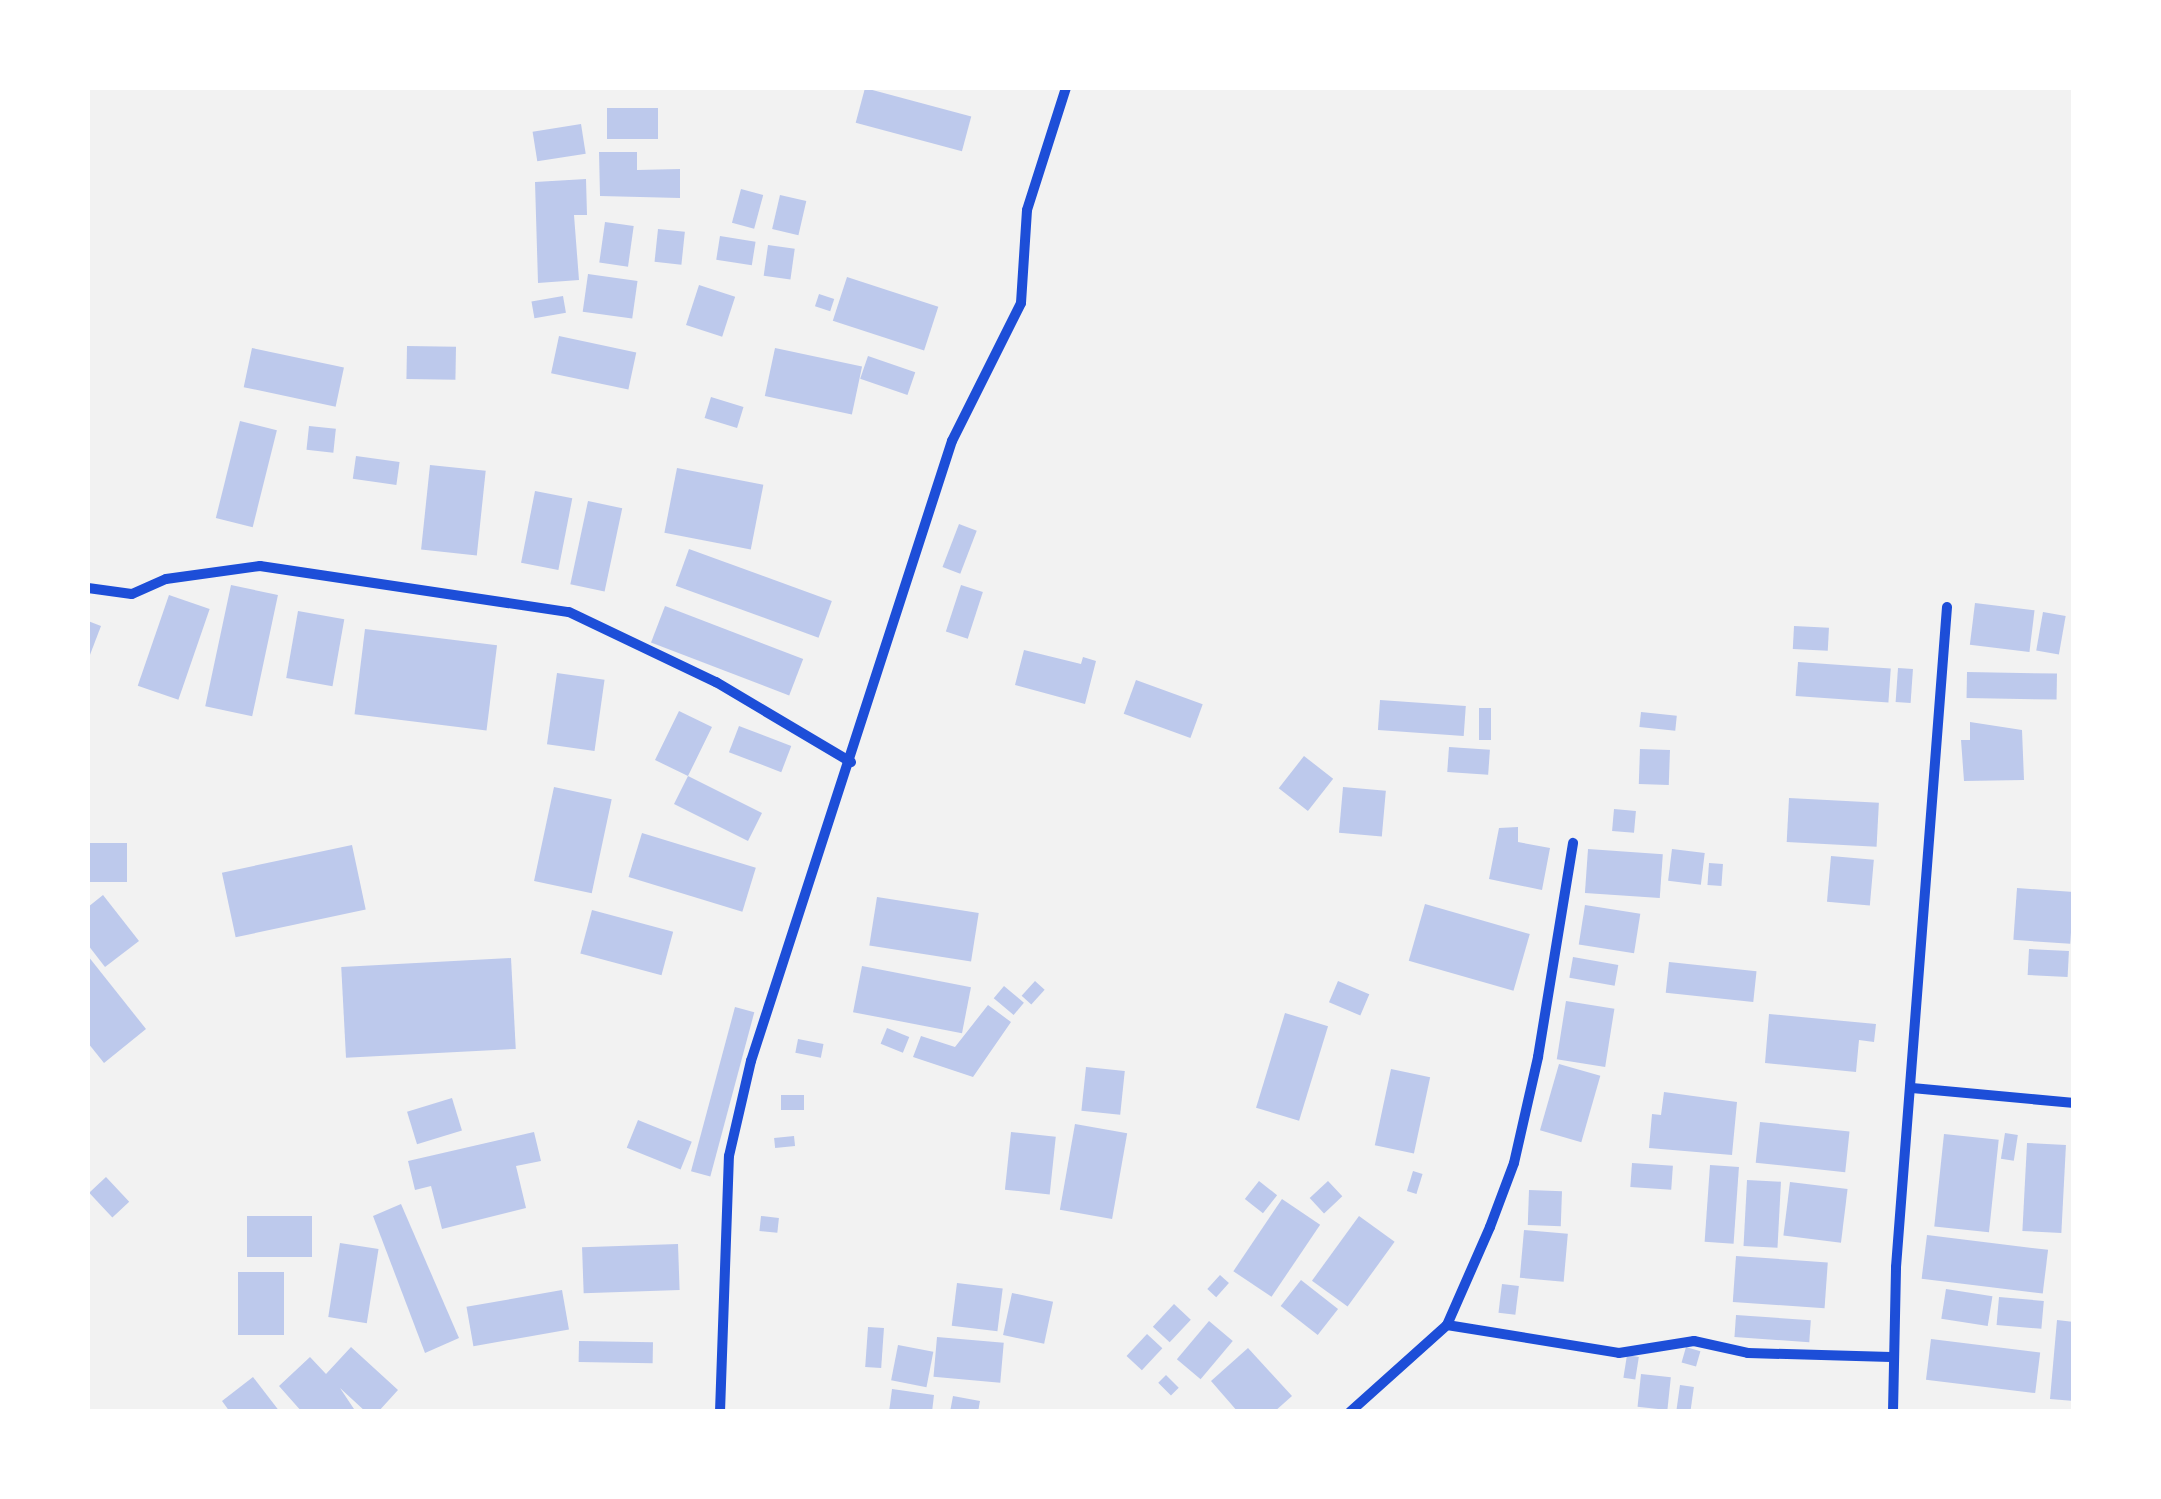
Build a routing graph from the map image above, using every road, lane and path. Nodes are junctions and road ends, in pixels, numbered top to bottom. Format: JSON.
{"nodes":[{"id":1,"x":1066,"y":88,"type":"edge"},
{"id":2,"x":88,"y":588,"type":"edge"},
{"id":3,"x":1946,"y":607,"type":"dead end"},
{"id":4,"x":852,"y":762,"type":"junction"},
{"id":5,"x":1573,"y":843,"type":"dead end"},
{"id":6,"x":1912,"y":1088,"type":"junction"},
{"id":7,"x":2074,"y":1103,"type":"edge"},
{"id":8,"x":1447,"y":1325,"type":"junction"},
{"id":9,"x":1892,"y":1358,"type":"junction"},
{"id":10,"x":720,"y":1412,"type":"edge"},
{"id":11,"x":1350,"y":1412,"type":"edge"},
{"id":12,"x":1893,"y":1412,"type":"edge"}],
"edges":[{"from":1,"to":4,"type":"street"},
{"from":2,"to":4,"type":"street"},
{"from":3,"to":6,"type":"street"},
{"from":4,"to":10,"type":"street"},
{"from":5,"to":8,"type":"street"},
{"from":6,"to":7,"type":"street"},
{"from":6,"to":9,"type":"street"},
{"from":8,"to":9,"type":"street"},
{"from":8,"to":11,"type":"street"},
{"from":9,"to":12,"type":"street"}]}
